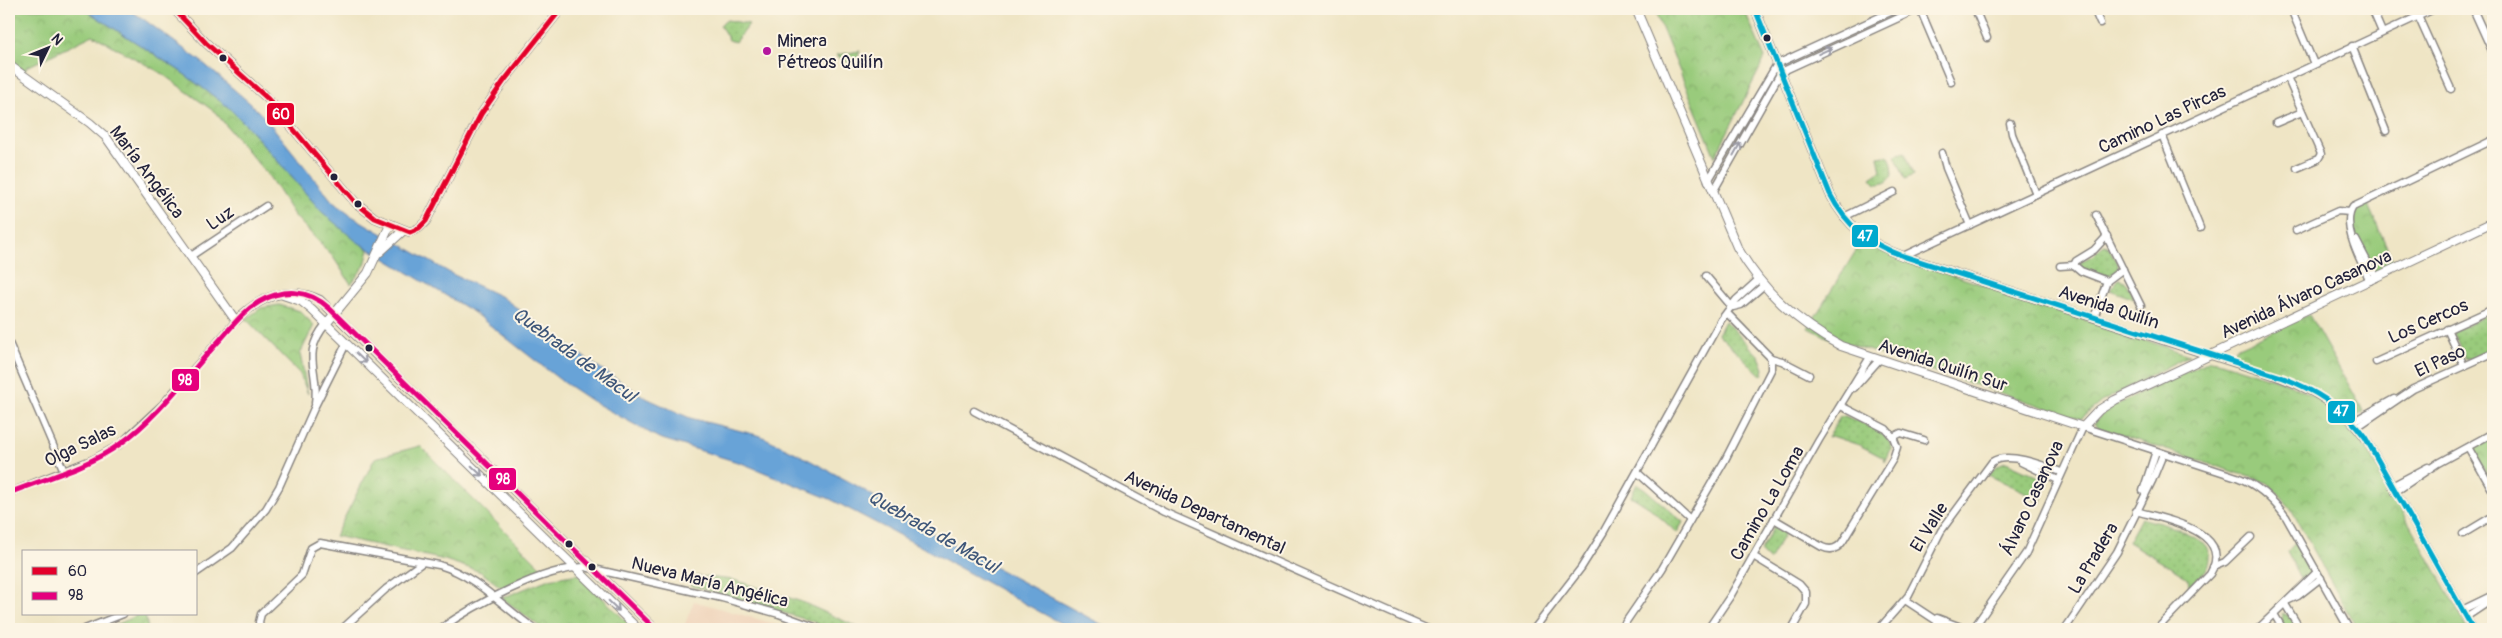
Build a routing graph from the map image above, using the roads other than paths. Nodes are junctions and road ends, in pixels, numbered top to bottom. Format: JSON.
{"nodes":[{"id":1,"x":174,"y":9,"type":"edge"},
{"id":2,"x":561,"y":9,"type":"edge"},
{"id":3,"x":1636,"y":9,"type":"edge"},
{"id":4,"x":1754,"y":9,"type":"edge"},
{"id":5,"x":1897,"y":9,"type":"edge"},
{"id":6,"x":1919,"y":9,"type":"edge"},
{"id":7,"x":1975,"y":9,"type":"edge"},
{"id":8,"x":2094,"y":9,"type":"edge"},
{"id":9,"x":2292,"y":9,"type":"edge"},
{"id":10,"x":2372,"y":9,"type":"edge"},
{"id":11,"x":2432,"y":9,"type":"edge"},
{"id":12,"x":2473,"y":9,"type":"edge"},
{"id":13,"x":2418,"y":16,"type":"junction"},
{"id":14,"x":2100,"y":24,"type":"dead end"},
{"id":15,"x":2382,"y":32,"type":"junction"},
{"id":16,"x":1987,"y":38,"type":"dead end"},
{"id":17,"x":2352,"y":46,"type":"junction"},
{"id":18,"x":2493,"y":53,"type":"edge"},
{"id":19,"x":1777,"y":64,"type":"junction"},
{"id":20,"x":2314,"y":64,"type":"junction"},
{"id":21,"x":9,"y":65,"type":"edge"},
{"id":22,"x":1781,"y":72,"type":"junction"},
{"id":23,"x":2287,"y":77,"type":"junction"},
{"id":24,"x":1951,"y":82,"type":"dead end"},
{"id":25,"x":2451,"y":89,"type":"dead end"},
{"id":26,"x":2302,"y":112,"type":"junction"},
{"id":27,"x":2010,"y":123,"type":"dead end"},
{"id":28,"x":2276,"y":123,"type":"dead end"},
{"id":29,"x":2386,"y":131,"type":"dead end"},
{"id":30,"x":2162,"y":135,"type":"junction"},
{"id":31,"x":2493,"y":140,"type":"edge"},
{"id":32,"x":1942,"y":153,"type":"dead end"},
{"id":33,"x":2297,"y":168,"type":"dead end"},
{"id":34,"x":1708,"y":181,"type":"junction"},
{"id":35,"x":1713,"y":192,"type":"junction"},
{"id":36,"x":1894,"y":192,"type":"dead end"},
{"id":37,"x":2036,"y":194,"type":"junction"},
{"id":38,"x":266,"y":206,"type":"dead end"},
{"id":39,"x":2350,"y":212,"type":"junction"},
{"id":40,"x":2096,"y":215,"type":"dead end"},
{"id":41,"x":1844,"y":217,"type":"junction"},
{"id":42,"x":2493,"y":222,"type":"edge"},
{"id":43,"x":390,"y":225,"type":"junction"},
{"id":44,"x":1970,"y":225,"type":"junction"},
{"id":45,"x":2200,"y":228,"type":"dead end"},
{"id":46,"x":404,"y":230,"type":"junction"},
{"id":47,"x":2296,"y":230,"type":"dead end"},
{"id":48,"x":390,"y":236,"type":"junction"},
{"id":49,"x":2107,"y":236,"type":"junction"},
{"id":50,"x":191,"y":256,"type":"junction"},
{"id":51,"x":1903,"y":256,"type":"junction"},
{"id":52,"x":2074,"y":265,"type":"junction"},
{"id":53,"x":2060,"y":266,"type":"dead end"},
{"id":54,"x":2123,"y":269,"type":"junction"},
{"id":55,"x":1706,"y":276,"type":"dead end"},
{"id":56,"x":2373,"y":280,"type":"junction"},
{"id":57,"x":2107,"y":281,"type":"junction"},
{"id":58,"x":1761,"y":283,"type":"junction"},
{"id":59,"x":278,"y":295,"type":"junction"},
{"id":60,"x":2141,"y":306,"type":"dead end"},
{"id":61,"x":2493,"y":308,"type":"edge"},
{"id":62,"x":1730,"y":309,"type":"junction"},
{"id":63,"x":334,"y":314,"type":"junction"},
{"id":64,"x":2094,"y":318,"type":"junction"},
{"id":65,"x":236,"y":322,"type":"junction"},
{"id":66,"x":326,"y":324,"type":"junction"},
{"id":67,"x":2447,"y":329,"type":"junction"},
{"id":68,"x":9,"y":343,"type":"edge"},
{"id":69,"x":346,"y":344,"type":"junction"},
{"id":70,"x":2493,"y":353,"type":"edge"},
{"id":71,"x":2209,"y":355,"type":"junction"},
{"id":72,"x":1870,"y":357,"type":"junction"},
{"id":73,"x":1771,"y":358,"type":"junction"},
{"id":74,"x":1879,"y":360,"type":"junction"},
{"id":75,"x":2376,"y":362,"type":"dead end"},
{"id":76,"x":2464,"y":366,"type":"junction"},
{"id":77,"x":1809,"y":375,"type":"dead end"},
{"id":78,"x":1851,"y":391,"type":"junction"},
{"id":79,"x":315,"y":406,"type":"junction"},
{"id":80,"x":1841,"y":406,"type":"junction"},
{"id":81,"x":974,"y":411,"type":"dead end"},
{"id":82,"x":2354,"y":424,"type":"junction"},
{"id":83,"x":2083,"y":427,"type":"junction"},
{"id":84,"x":2493,"y":432,"type":"edge"},
{"id":85,"x":1893,"y":437,"type":"junction"},
{"id":86,"x":1924,"y":440,"type":"dead end"},
{"id":87,"x":2468,"y":446,"type":"junction"},
{"id":88,"x":2159,"y":452,"type":"junction"},
{"id":89,"x":2015,"y":459,"type":"junction"},
{"id":90,"x":64,"y":471,"type":"junction"},
{"id":91,"x":2061,"y":472,"type":"junction"},
{"id":92,"x":1638,"y":473,"type":"junction"},
{"id":93,"x":2058,"y":480,"type":"junction"},
{"id":94,"x":2393,"y":489,"type":"junction"},
{"id":95,"x":2493,"y":490,"type":"edge"},
{"id":96,"x":9,"y":493,"type":"edge"},
{"id":97,"x":2136,"y":511,"type":"junction"},
{"id":98,"x":2493,"y":516,"type":"edge"},
{"id":99,"x":1774,"y":519,"type":"junction"},
{"id":100,"x":1690,"y":520,"type":"junction"},
{"id":101,"x":2463,"y":534,"type":"dead end"},
{"id":102,"x":2251,"y":537,"type":"dead end"},
{"id":103,"x":2215,"y":555,"type":"junction"},
{"id":104,"x":1753,"y":556,"type":"junction"},
{"id":105,"x":2230,"y":557,"type":"junction"},
{"id":106,"x":423,"y":562,"type":"junction"},
{"id":107,"x":2213,"y":567,"type":"junction"},
{"id":108,"x":576,"y":568,"type":"junction"},
{"id":109,"x":591,"y":568,"type":"junction"},
{"id":110,"x":198,"y":572,"type":"edge"},
{"id":111,"x":2317,"y":572,"type":"junction"},
{"id":112,"x":2321,"y":578,"type":"junction"},
{"id":113,"x":496,"y":597,"type":"junction"},
{"id":114,"x":2493,"y":597,"type":"edge"},
{"id":115,"x":1905,"y":600,"type":"junction"},
{"id":116,"x":2287,"y":602,"type":"junction"},
{"id":117,"x":2274,"y":614,"type":"junction"},
{"id":118,"x":2464,"y":614,"type":"junction"},
{"id":119,"x":119,"y":616,"type":"edge"},
{"id":120,"x":1931,"y":616,"type":"junction"},
{"id":121,"x":87,"y":629,"type":"edge"},
{"id":122,"x":260,"y":629,"type":"edge"},
{"id":123,"x":342,"y":629,"type":"edge"},
{"id":124,"x":440,"y":629,"type":"edge"},
{"id":125,"x":535,"y":629,"type":"edge"},
{"id":126,"x":638,"y":629,"type":"edge"},
{"id":127,"x":655,"y":629,"type":"edge"},
{"id":128,"x":820,"y":629,"type":"edge"},
{"id":129,"x":1428,"y":629,"type":"edge"},
{"id":130,"x":1534,"y":629,"type":"edge"},
{"id":131,"x":1621,"y":629,"type":"edge"},
{"id":132,"x":1708,"y":629,"type":"edge"},
{"id":133,"x":1792,"y":629,"type":"edge"},
{"id":134,"x":1880,"y":629,"type":"edge"},
{"id":135,"x":1949,"y":629,"type":"edge"},
{"id":136,"x":1966,"y":629,"type":"edge"},
{"id":137,"x":1973,"y":629,"type":"edge"},
{"id":138,"x":2066,"y":629,"type":"edge"},
{"id":139,"x":2157,"y":629,"type":"edge"},
{"id":140,"x":2258,"y":629,"type":"edge"},
{"id":141,"x":2283,"y":629,"type":"edge"},
{"id":142,"x":2300,"y":629,"type":"edge"},
{"id":143,"x":2349,"y":629,"type":"edge"},
{"id":144,"x":2473,"y":629,"type":"edge"}],
"edges":[{"from":1,"to":43,"type":"street"},
{"from":2,"to":46,"type":"street"},
{"from":3,"to":34,"type":"street","name":"Avenida Quilín Sur"},
{"from":4,"to":19,"type":"street","name":"Avenida Quilín"},
{"from":5,"to":19,"type":"street"},
{"from":22,"to":6,"type":"street","one_way":true},
{"from":6,"to":24,"type":"street"},
{"from":7,"to":16,"type":"street"},
{"from":8,"to":14,"type":"street"},
{"from":9,"to":20,"type":"street"},
{"from":10,"to":15,"type":"street"},
{"from":11,"to":13,"type":"street","name":"Camino Las Pircas"},
{"from":12,"to":18,"type":"street"},
{"from":13,"to":15,"type":"street","name":"Camino Las Pircas"},
{"from":13,"to":25,"type":"street"},
{"from":15,"to":17,"type":"street","name":"Camino Las Pircas"},
{"from":17,"to":20,"type":"street","name":"Camino Las Pircas"},
{"from":17,"to":29,"type":"street"},
{"from":19,"to":22,"type":"street","name":"Avenida Quilín"},
{"from":19,"to":34,"type":"street"},
{"from":20,"to":23,"type":"street","name":"Camino Las Pircas"},
{"from":21,"to":50,"type":"street","name":"María Angélica"},
{"from":35,"to":22,"type":"street","one_way":true},
{"from":22,"to":41,"type":"street","name":"Avenida Quilín"},
{"from":23,"to":26,"type":"street"},
{"from":23,"to":30,"type":"street","name":"Camino Las Pircas"},
{"from":26,"to":28,"type":"street"},
{"from":26,"to":33,"type":"street"},
{"from":27,"to":37,"type":"street"},
{"from":30,"to":37,"type":"street","name":"Camino Las Pircas"},
{"from":30,"to":45,"type":"street"},
{"from":31,"to":39,"type":"street"},
{"from":32,"to":44,"type":"street"},
{"from":34,"to":35,"type":"street","name":"Avenida Quilín Sur"},
{"from":35,"to":58,"type":"street","name":"Avenida Quilín Sur"},
{"from":36,"to":41,"type":"street"},
{"from":37,"to":44,"type":"street","name":"Camino Las Pircas"},
{"from":38,"to":50,"type":"street","name":"Luz"},
{"from":39,"to":47,"type":"street"},
{"from":39,"to":56,"type":"street"},
{"from":40,"to":49,"type":"street"},
{"from":41,"to":51,"type":"street","name":"Avenida Quilín"},
{"from":42,"to":56,"type":"street","name":"Avenida Álvaro Casanova"},
{"from":43,"to":46,"type":"street"},
{"from":43,"to":48,"type":"street"},
{"from":44,"to":51,"type":"street","name":"Camino Las Pircas"},
{"from":46,"to":48,"type":"street"},
{"from":48,"to":63,"type":"street"},
{"from":49,"to":52,"type":"street"},
{"from":49,"to":54,"type":"street"},
{"from":50,"to":65,"type":"street","name":"María Angélica"},
{"from":51,"to":64,"type":"street","name":"Avenida Quilín"},
{"from":52,"to":53,"type":"street"},
{"from":52,"to":57,"type":"street"},
{"from":54,"to":57,"type":"street"},
{"from":54,"to":60,"type":"street"},
{"from":55,"to":62,"type":"street"},
{"from":56,"to":71,"type":"street","name":"Avenida Álvaro Casanova"},
{"from":57,"to":64,"type":"street"},
{"from":58,"to":62,"type":"street"},
{"from":58,"to":72,"type":"street","name":"Avenida Quilín Sur"},
{"from":59,"to":63,"type":"street"},
{"from":59,"to":65,"type":"street"},
{"from":59,"to":66,"type":"street"},
{"from":61,"to":67,"type":"street","name":"Los Cercos"},
{"from":62,"to":73,"type":"street"},
{"from":62,"to":92,"type":"street"},
{"from":63,"to":66,"type":"street"},
{"from":63,"to":109,"type":"street"},
{"from":64,"to":71,"type":"street","name":"Avenida Quilín"},
{"from":65,"to":90,"type":"street","name":"Olga Salas"},
{"from":66,"to":69,"type":"street"},
{"from":66,"to":79,"type":"street"},
{"from":67,"to":75,"type":"street","name":"Los Cercos"},
{"from":67,"to":76,"type":"street"},
{"from":68,"to":90,"type":"street"},
{"from":69,"to":79,"type":"street"},
{"from":69,"to":108,"type":"street","one_way":true},
{"from":70,"to":76,"type":"street","name":"El Paso"},
{"from":71,"to":82,"type":"street","name":"Avenida Quilín"},
{"from":71,"to":83,"type":"street","name":"Avenida Álvaro Casanova"},
{"from":72,"to":74,"type":"street","name":"Avenida Quilín Sur"},
{"from":72,"to":78,"type":"street","name":"Camino La Loma"},
{"from":73,"to":77,"type":"street"},
{"from":73,"to":100,"type":"street"},
{"from":74,"to":78,"type":"street","name":"Camino La Loma"},
{"from":74,"to":83,"type":"street","name":"Avenida Quilín Sur"},
{"from":76,"to":82,"type":"street","name":"El Paso"},
{"from":78,"to":80,"type":"street","name":"Camino La Loma"},
{"from":79,"to":110,"type":"street"},
{"from":80,"to":85,"type":"street"},
{"from":80,"to":99,"type":"street","name":"Camino La Loma"},
{"from":81,"to":129,"type":"street","name":"Avenida Departamental"},
{"from":82,"to":94,"type":"street","name":"Avenida Quilín"},
{"from":83,"to":88,"type":"street","name":"Avenida Quilín Sur"},
{"from":83,"to":91,"type":"street","name":"Álvaro Casanova"},
{"from":84,"to":87,"type":"street"},
{"from":85,"to":86,"type":"street"},
{"from":85,"to":99,"type":"street"},
{"from":87,"to":94,"type":"street"},
{"from":87,"to":95,"type":"street"},
{"from":88,"to":97,"type":"street","name":"La Pradera"},
{"from":88,"to":111,"type":"street","name":"Avenida Quilín Sur"},
{"from":89,"to":91,"type":"street","name":"El Valle"},
{"from":89,"to":93,"type":"street"},
{"from":89,"to":115,"type":"street","name":"El Valle"},
{"from":90,"to":96,"type":"street","name":"Olga Salas"},
{"from":91,"to":93,"type":"street","name":"Álvaro Casanova"},
{"from":92,"to":100,"type":"street"},
{"from":92,"to":130,"type":"street"},
{"from":93,"to":137,"type":"street","name":"Álvaro Casanova"},
{"from":94,"to":118,"type":"street","name":"Avenida Quilín"},
{"from":97,"to":103,"type":"street"},
{"from":97,"to":138,"type":"street","name":"La Pradera"},
{"from":98,"to":101,"type":"street"},
{"from":99,"to":104,"type":"street","name":"Camino La Loma"},
{"from":100,"to":131,"type":"street"},
{"from":102,"to":105,"type":"street"},
{"from":103,"to":105,"type":"street"},
{"from":103,"to":107,"type":"street"},
{"from":104,"to":132,"type":"street","name":"Camino La Loma"},
{"from":104,"to":133,"type":"street"},
{"from":105,"to":107,"type":"street"},
{"from":106,"to":113,"type":"street"},
{"from":106,"to":122,"type":"street"},
{"from":106,"to":123,"type":"street"},
{"from":107,"to":139,"type":"street"},
{"from":108,"to":109,"type":"street","name":"Nueva María Angélica"},
{"from":108,"to":113,"type":"street","name":"Nueva María Angélica"},
{"from":108,"to":126,"type":"street","one_way":true},
{"from":109,"to":127,"type":"street"},
{"from":109,"to":128,"type":"street","name":"Nueva María Angélica"},
{"from":111,"to":112,"type":"street","name":"Avenida Quilín Sur"},
{"from":111,"to":116,"type":"street"},
{"from":112,"to":116,"type":"street"},
{"from":112,"to":143,"type":"street","name":"Avenida Quilín Sur"},
{"from":113,"to":124,"type":"street","name":"Nueva María Angélica"},
{"from":113,"to":125,"type":"street"},
{"from":114,"to":118,"type":"street"},
{"from":115,"to":120,"type":"street"},
{"from":115,"to":134,"type":"street","name":"El Valle"},
{"from":116,"to":117,"type":"street"},
{"from":116,"to":142,"type":"street"},
{"from":117,"to":140,"type":"street"},
{"from":117,"to":141,"type":"street"},
{"from":118,"to":144,"type":"street","name":"Avenida Quilín"},
{"from":119,"to":121,"type":"street"},
{"from":120,"to":135,"type":"street"},
{"from":120,"to":136,"type":"street"}]}
